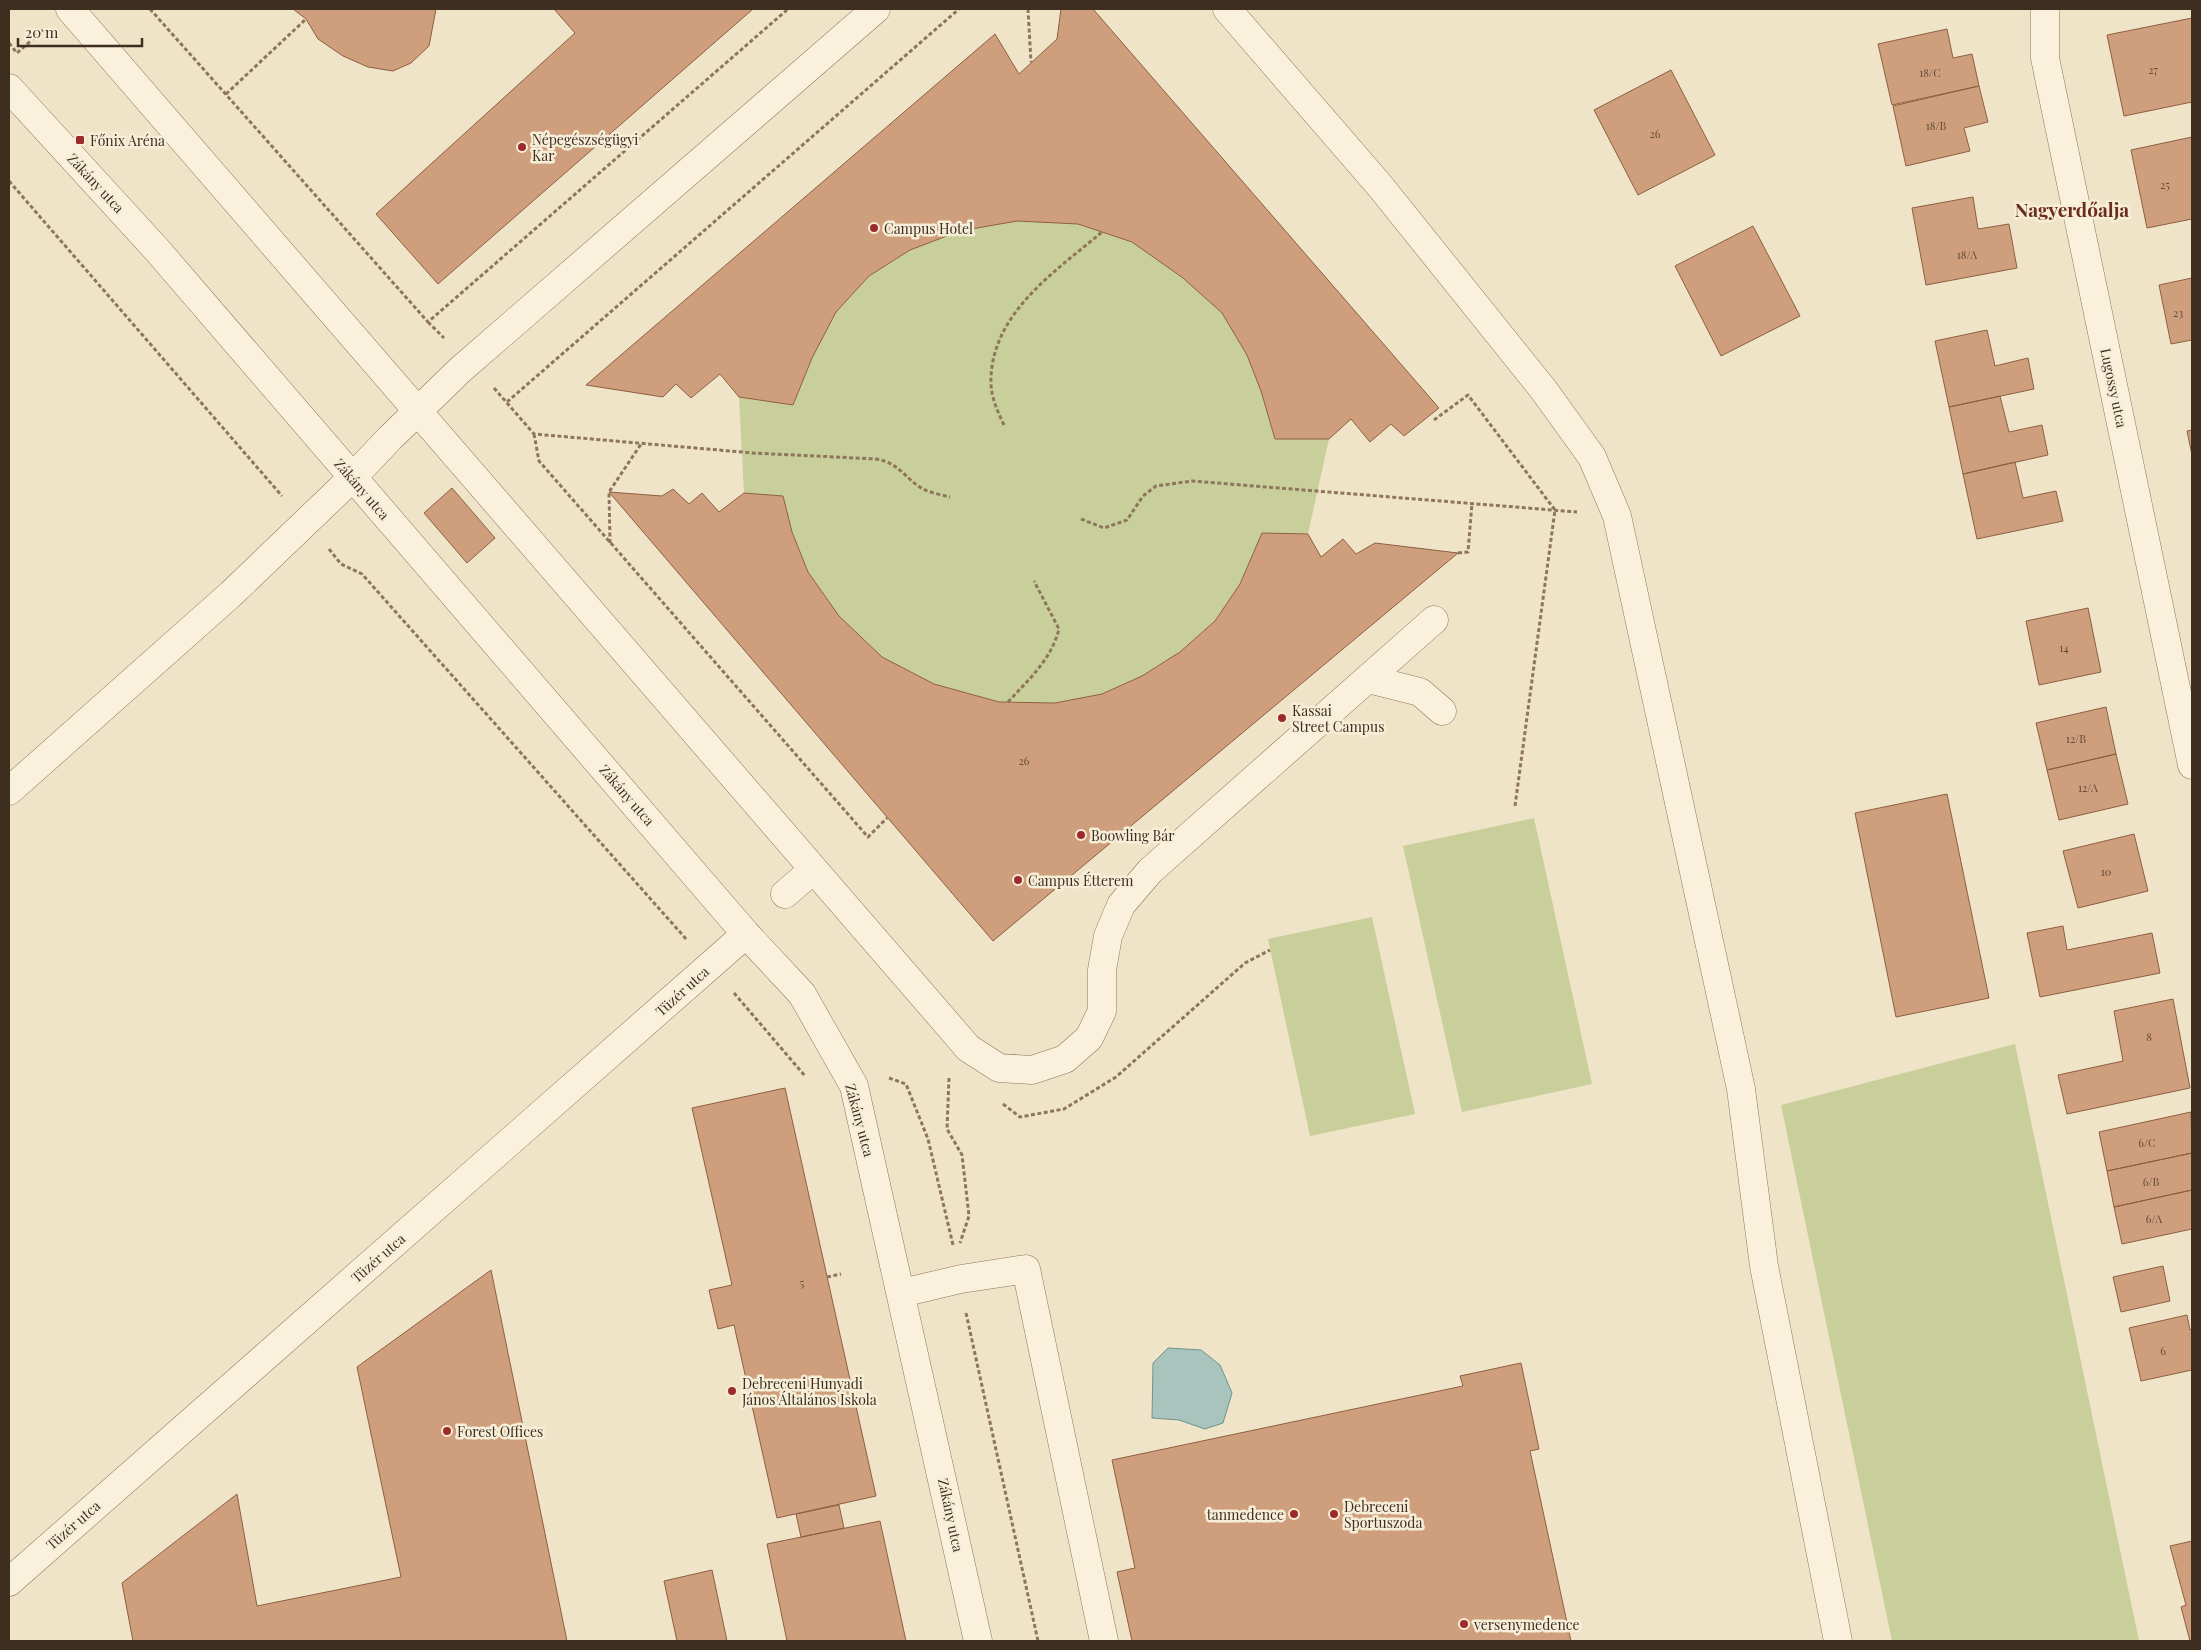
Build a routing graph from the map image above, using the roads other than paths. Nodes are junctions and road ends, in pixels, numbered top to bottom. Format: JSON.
{"nodes":[{"id":1,"x":70,"y":9,"type":"edge"},
{"id":2,"x":876,"y":9,"type":"edge"},
{"id":3,"x":1227,"y":9,"type":"edge"},
{"id":4,"x":2045,"y":9,"type":"edge"},
{"id":5,"x":9,"y":88,"type":"edge"},
{"id":6,"x":417,"y":411,"type":"junction"},
{"id":7,"x":352,"y":478,"type":"junction"},
{"id":8,"x":1434,"y":620,"type":"dead end"},
{"id":9,"x":1368,"y":679,"type":"junction"},
{"id":10,"x":1442,"y":711,"type":"dead end"},
{"id":11,"x":2192,"y":765,"type":"edge"},
{"id":12,"x":9,"y":791,"type":"edge"},
{"id":13,"x":813,"y":870,"type":"junction"},
{"id":14,"x":785,"y":894,"type":"dead end"},
{"id":15,"x":746,"y":934,"type":"junction"},
{"id":16,"x":902,"y":1293,"type":"junction"},
{"id":17,"x":9,"y":1582,"type":"edge"},
{"id":18,"x":978,"y":1641,"type":"edge"},
{"id":19,"x":1104,"y":1641,"type":"edge"},
{"id":20,"x":1838,"y":1641,"type":"edge"}],
"edges":[{"from":1,"to":6,"type":"street"},
{"from":2,"to":6,"type":"street"},
{"from":3,"to":20,"type":"street"},
{"from":4,"to":11,"type":"street","name":"Lugossy utca"},
{"from":5,"to":7,"type":"street","name":"Zákány utca"},
{"from":6,"to":7,"type":"street"},
{"from":6,"to":13,"type":"street"},
{"from":7,"to":12,"type":"street"},
{"from":7,"to":15,"type":"street","name":"Zákány utca"},
{"from":8,"to":9,"type":"street"},
{"from":9,"to":10,"type":"street"},
{"from":9,"to":13,"type":"street"},
{"from":13,"to":14,"type":"street"},
{"from":15,"to":16,"type":"street","name":"Zákány utca"},
{"from":15,"to":17,"type":"street","name":"Tüzér utca"},
{"from":16,"to":18,"type":"street","name":"Zákány utca"},
{"from":16,"to":19,"type":"street"}]}
